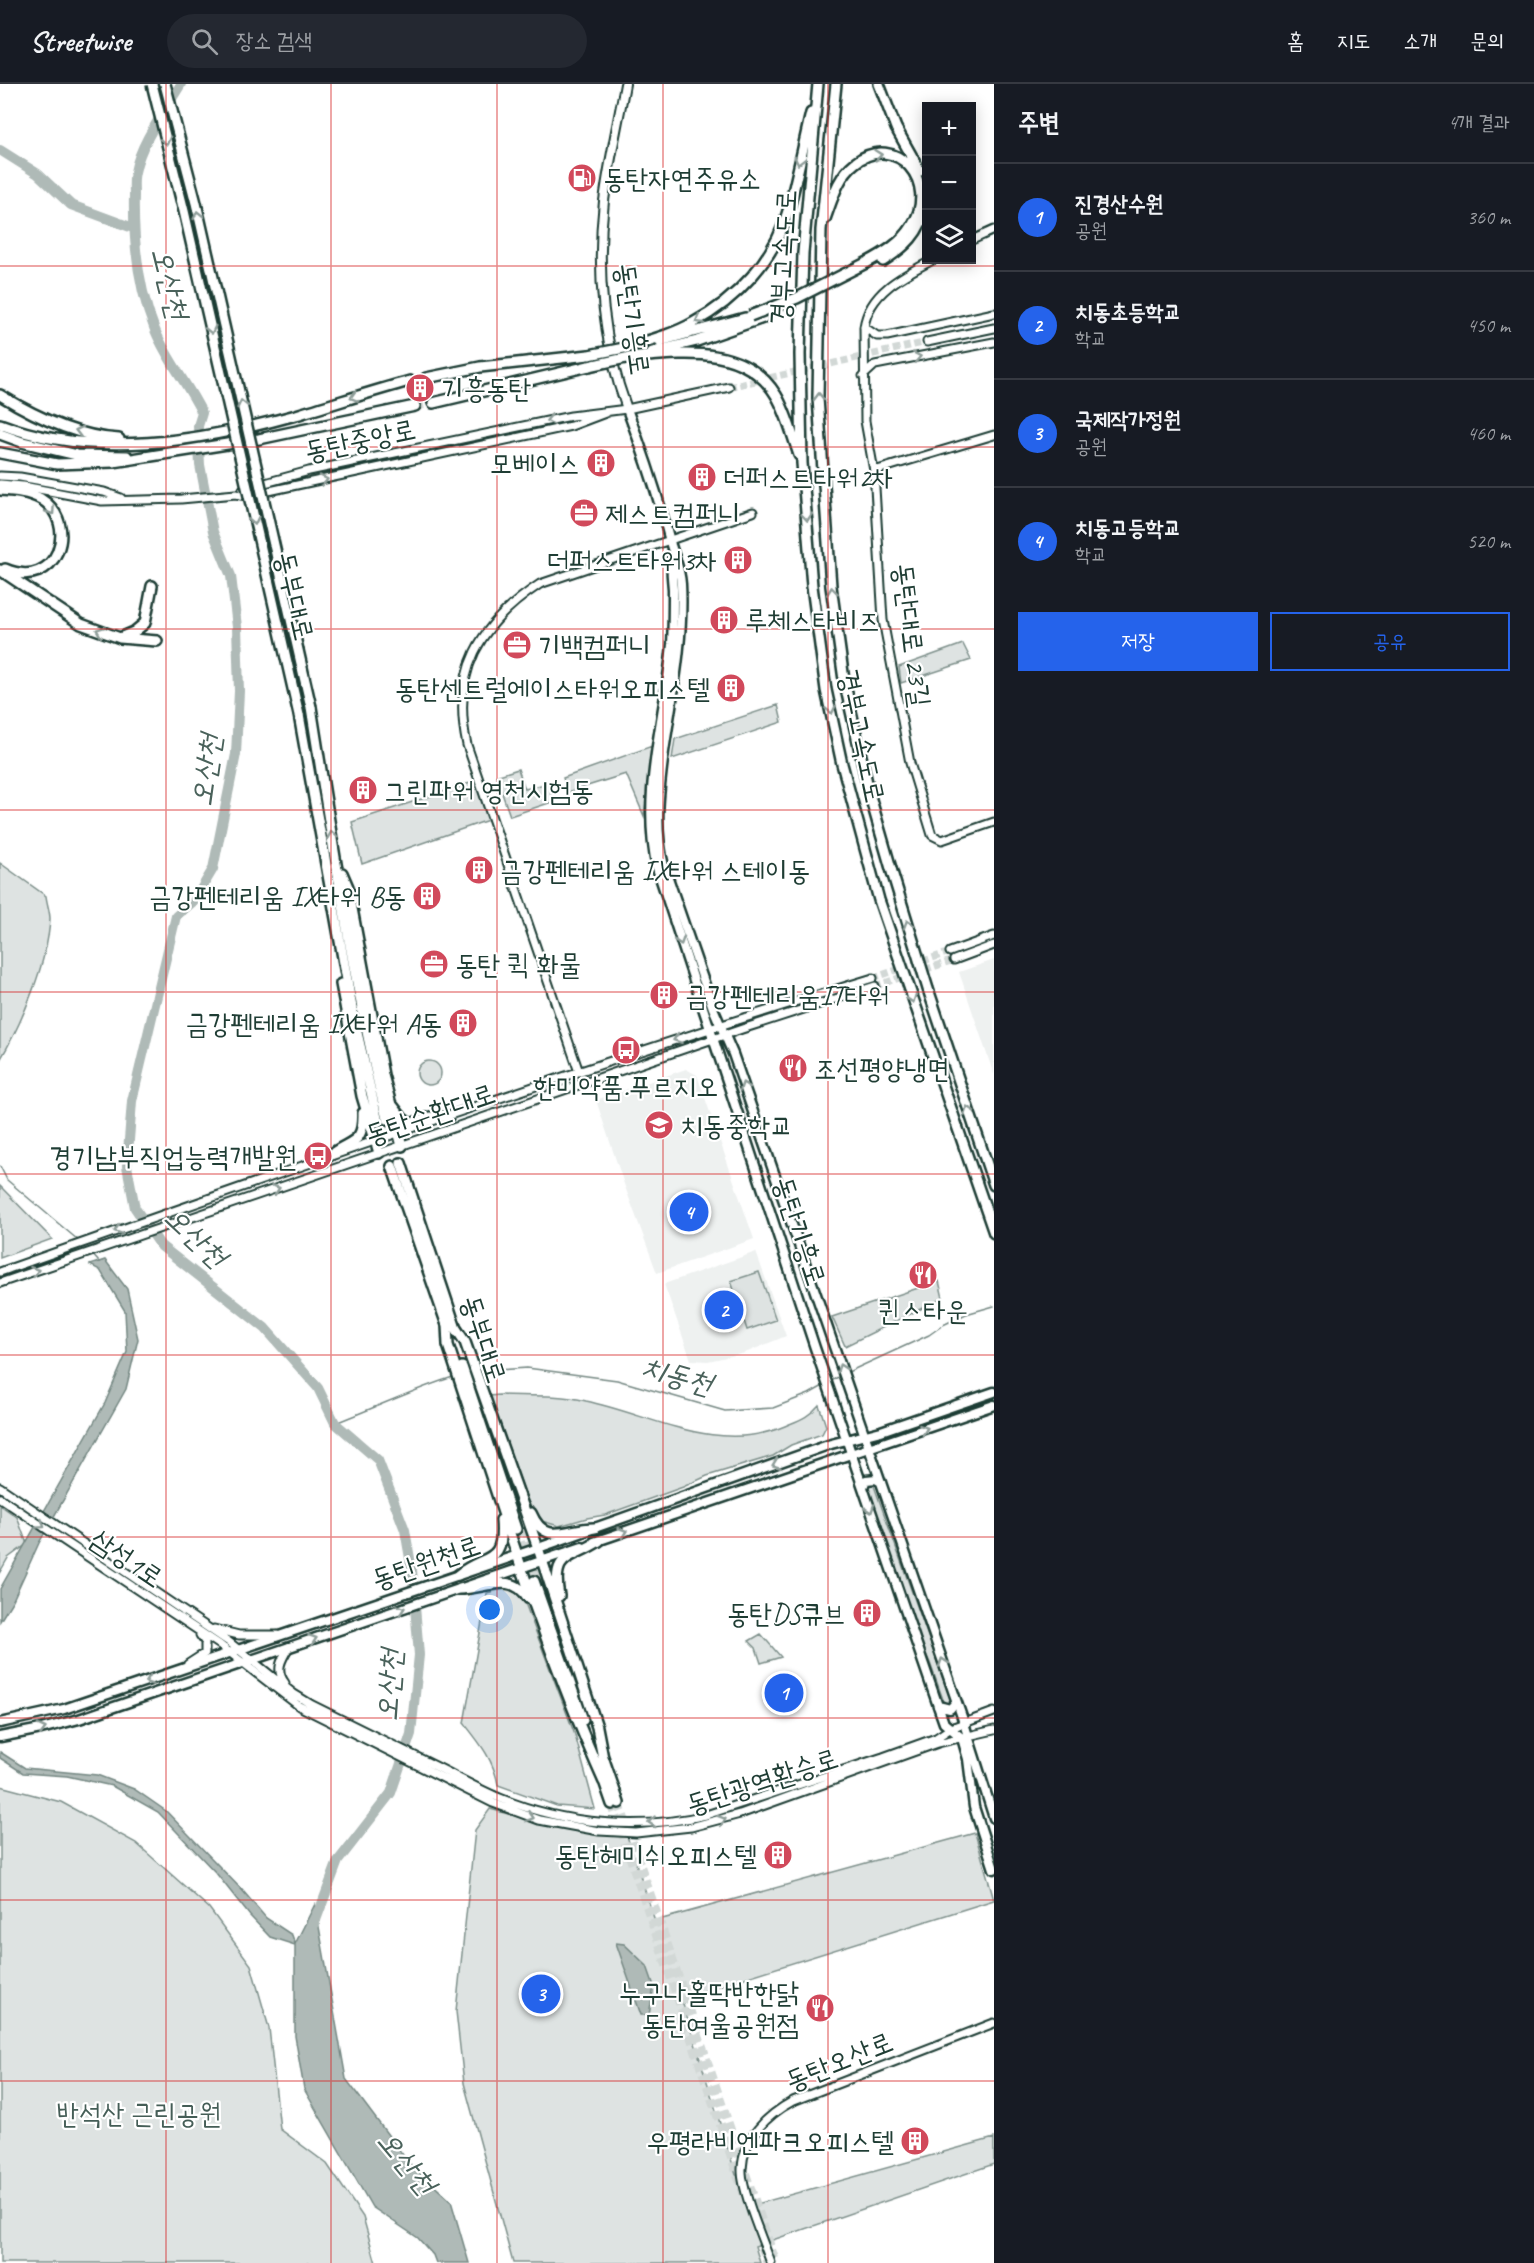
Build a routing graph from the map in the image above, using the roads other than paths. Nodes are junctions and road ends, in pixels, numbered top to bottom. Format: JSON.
{"nodes":[{"id":1,"x":152,"y":84,"type":"edge"},
{"id":2,"x":165,"y":84,"type":"edge"},
{"id":3,"x":625,"y":84,"type":"edge"},
{"id":4,"x":818,"y":84,"type":"edge"},
{"id":5,"x":836,"y":84,"type":"edge"},
{"id":6,"x":879,"y":84,"type":"edge"},
{"id":7,"x":922,"y":175,"type":"edge"},
{"id":8,"x":925,"y":210,"type":"edge"},
{"id":9,"x":821,"y":230,"type":"junction"},
{"id":10,"x":994,"y":230,"type":"edge"},
{"id":11,"x":976,"y":238,"type":"edge"},
{"id":12,"x":925,"y":264,"type":"edge"},
{"id":13,"x":867,"y":266,"type":"junction"},
{"id":14,"x":994,"y":313,"type":"edge"},
{"id":15,"x":864,"y":327,"type":"junction"},
{"id":16,"x":994,"y":328,"type":"edge"},
{"id":17,"x":927,"y":342,"type":"tunnel mouth"},
{"id":18,"x":994,"y":342,"type":"edge"},
{"id":19,"x":625,"y":353,"type":"junction"},
{"id":20,"x":863,"y":376,"type":"junction"},
{"id":21,"x":426,"y":378,"type":"tunnel mouth"},
{"id":22,"x":410,"y":381,"type":"tunnel mouth"},
{"id":23,"x":729,"y":387,"type":"tunnel mouth"},
{"id":24,"x":1,"y":395,"type":"edge"},
{"id":25,"x":433,"y":403,"type":"tunnel mouth"},
{"id":26,"x":416,"y":406,"type":"tunnel mouth"},
{"id":27,"x":627,"y":410,"type":"junction"},
{"id":28,"x":608,"y":412,"type":"junction"},
{"id":29,"x":0,"y":424,"type":"edge"},
{"id":30,"x":0,"y":434,"type":"edge"},
{"id":31,"x":994,"y":435,"type":"edge"},
{"id":32,"x":158,"y":441,"type":"junction"},
{"id":33,"x":0,"y":453,"type":"edge"},
{"id":34,"x":144,"y":456,"type":"junction"},
{"id":35,"x":802,"y":463,"type":"junction"},
{"id":36,"x":874,"y":471,"type":"junction"},
{"id":37,"x":0,"y":476,"type":"edge"},
{"id":38,"x":0,"y":484,"type":"edge"},
{"id":39,"x":0,"y":490,"type":"edge"},
{"id":40,"x":245,"y":492,"type":"junction"},
{"id":41,"x":126,"y":500,"type":"junction"},
{"id":42,"x":753,"y":512,"type":"dead end"},
{"id":43,"x":670,"y":539,"type":"junction"},
{"id":44,"x":673,"y":553,"type":"junction"},
{"id":45,"x":0,"y":568,"type":"edge"},
{"id":46,"x":152,"y":586,"type":"dead end"},
{"id":47,"x":120,"y":638,"type":"junction"},
{"id":48,"x":157,"y":641,"type":"dead end"},
{"id":49,"x":994,"y":822,"type":"edge"},
{"id":50,"x":320,"y":836,"type":"junction"},
{"id":51,"x":335,"y":858,"type":"junction"},
{"id":52,"x":994,"y":936,"type":"edge"},
{"id":53,"x":994,"y":945,"type":"edge"},
{"id":54,"x":950,"y":952,"type":"tunnel mouth"},
{"id":55,"x":954,"y":960,"type":"tunnel mouth"},
{"id":56,"x":873,"y":978,"type":"tunnel mouth"},
{"id":57,"x":875,"y":986,"type":"tunnel mouth"},
{"id":58,"x":720,"y":1025,"type":"junction"},
{"id":59,"x":709,"y":1028,"type":"junction"},
{"id":60,"x":724,"y":1035,"type":"junction"},
{"id":61,"x":712,"y":1039,"type":"junction"},
{"id":62,"x":579,"y":1072,"type":"junction"},
{"id":63,"x":362,"y":1096,"type":"junction"},
{"id":64,"x":390,"y":1102,"type":"junction"},
{"id":65,"x":448,"y":1117,"type":"junction"},
{"id":66,"x":398,"y":1134,"type":"junction"},
{"id":67,"x":375,"y":1141,"type":"junction"},
{"id":68,"x":402,"y":1146,"type":"junction"},
{"id":69,"x":379,"y":1154,"type":"junction"},
{"id":70,"x":329,"y":1156,"type":"junction"},
{"id":71,"x":397,"y":1165,"type":"tunnel mouth"},
{"id":72,"x":994,"y":1185,"type":"edge"},
{"id":73,"x":994,"y":1233,"type":"edge"},
{"id":74,"x":0,"y":1272,"type":"edge"},
{"id":75,"x":0,"y":1283,"type":"edge"},
{"id":76,"x":994,"y":1392,"type":"edge"},
{"id":77,"x":475,"y":1397,"type":"junction"},
{"id":78,"x":994,"y":1405,"type":"edge"},
{"id":79,"x":864,"y":1436,"type":"junction"},
{"id":80,"x":846,"y":1440,"type":"junction"},
{"id":81,"x":869,"y":1448,"type":"junction"},
{"id":82,"x":851,"y":1454,"type":"junction"},
{"id":83,"x":881,"y":1482,"type":"junction"},
{"id":84,"x":0,"y":1487,"type":"edge"},
{"id":85,"x":863,"y":1487,"type":"junction"},
{"id":86,"x":0,"y":1498,"type":"edge"},
{"id":87,"x":523,"y":1503,"type":"junction"},
{"id":88,"x":502,"y":1512,"type":"junction"},
{"id":89,"x":595,"y":1528,"type":"junction"},
{"id":90,"x":521,"y":1529,"type":"tunnel mouth"},
{"id":91,"x":599,"y":1541,"type":"junction"},
{"id":92,"x":538,"y":1548,"type":"junction"},
{"id":93,"x":516,"y":1555,"type":"junction"},
{"id":94,"x":542,"y":1560,"type":"junction"},
{"id":95,"x":521,"y":1568,"type":"junction"},
{"id":96,"x":458,"y":1575,"type":"junction"},
{"id":97,"x":460,"y":1589,"type":"junction"},
{"id":98,"x":561,"y":1619,"type":"junction"},
{"id":99,"x":194,"y":1624,"type":"junction"},
{"id":100,"x":541,"y":1625,"type":"junction"},
{"id":101,"x":282,"y":1635,"type":"junction"},
{"id":102,"x":289,"y":1647,"type":"junction"},
{"id":103,"x":234,"y":1651,"type":"junction"},
{"id":104,"x":247,"y":1661,"type":"junction"},
{"id":105,"x":179,"y":1670,"type":"junction"},
{"id":106,"x":294,"y":1694,"type":"junction"},
{"id":107,"x":956,"y":1702,"type":"junction"},
{"id":108,"x":938,"y":1706,"type":"junction"},
{"id":109,"x":994,"y":1712,"type":"edge"},
{"id":110,"x":333,"y":1720,"type":"junction"},
{"id":111,"x":0,"y":1723,"type":"edge"},
{"id":112,"x":964,"y":1723,"type":"junction"},
{"id":113,"x":951,"y":1728,"type":"junction"},
{"id":114,"x":990,"y":1731,"type":"edge"},
{"id":115,"x":2,"y":1737,"type":"edge"},
{"id":116,"x":965,"y":1738,"type":"junction"},
{"id":117,"x":603,"y":1758,"type":"junction"},
{"id":118,"x":458,"y":1782,"type":"junction"},
{"id":119,"x":604,"y":1782,"type":"junction"},
{"id":120,"x":994,"y":1818,"type":"edge"},
{"id":121,"x":994,"y":1869,"type":"edge"},
{"id":122,"x":994,"y":2022,"type":"edge"},
{"id":123,"x":771,"y":2263,"type":"edge"}],
"edges":[{"from":1,"to":50,"type":"highway","name":"동부대로","one_way":true,"bridge":true},
{"from":51,"to":2,"type":"highway","name":"동부대로","one_way":true,"bridge":true},
{"from":3,"to":27,"type":"main road","name":"동탄기흥로"},
{"from":4,"to":19,"type":"highway","one_way":true},
{"from":4,"to":35,"type":"highway","name":"경부고속도로"},
{"from":5,"to":9,"type":"highway","name":"경부고속도로"},
{"from":6,"to":7,"type":"highway"},
{"from":8,"to":13,"type":"highway"},
{"from":9,"to":13,"type":"highway","one_way":true},
{"from":72,"to":9,"type":"highway","name":"경부고속도로","one_way":true},
{"from":10,"to":11,"type":"street"},
{"from":12,"to":15,"type":"street","name":"동탄대로 23길"},
{"from":13,"to":19,"type":"highway","bridge":true},
{"from":13,"to":19,"type":"highway"},
{"from":14,"to":15,"type":"street"},
{"from":15,"to":20,"type":"street","name":"동탄대로 23길"},
{"from":16,"to":17,"type":"street"},
{"from":20,"to":18,"type":"street","one_way":true},
{"from":19,"to":21,"type":"highway","bridge":true},
{"from":19,"to":25,"type":"highway","bridge":true},
{"from":19,"to":35,"type":"highway"},
{"from":20,"to":36,"type":"street","name":"동탄대로 23길"},
{"from":22,"to":32,"type":"highway","one_way":true,"bridge":true},
{"from":23,"to":27,"type":"street","name":"동탄중앙로"},
{"from":32,"to":24,"type":"highway","one_way":true},
{"from":26,"to":34,"type":"highway","bridge":true},
{"from":27,"to":28,"type":"street","name":"동탄중앙로"},
{"from":27,"to":43,"type":"main road","name":"동탄기흥로"},
{"from":40,"to":28,"type":"street","one_way":true},
{"from":28,"to":40,"type":"street","name":"동탄중앙로","one_way":true},
{"from":29,"to":32,"type":"highway"},
{"from":30,"to":34,"type":"highway"},
{"from":31,"to":36,"type":"street"},
{"from":33,"to":34,"type":"highway"},
{"from":35,"to":73,"type":"highway","name":"경부고속도로","one_way":true},
{"from":36,"to":49,"type":"street","name":"동탄대로 23길"},
{"from":37,"to":41,"type":"street"},
{"from":38,"to":41,"type":"street"},
{"from":39,"to":45,"type":"highway","one_way":true},
{"from":40,"to":41,"type":"street"},
{"from":42,"to":43,"type":"street"},
{"from":43,"to":44,"type":"main road","name":"동탄기흥로"},
{"from":43,"to":62,"type":"street"},
{"from":44,"to":58,"type":"main road","name":"동탄기흥로"},
{"from":44,"to":59,"type":"main road","name":"동탄기흥로","one_way":true},
{"from":47,"to":45,"type":"highway","one_way":true},
{"from":46,"to":47,"type":"highway"},
{"from":47,"to":48,"type":"highway"},
{"from":50,"to":51,"type":"highway","name":"동부대로"},
{"from":50,"to":63,"type":"highway"},
{"from":51,"to":64,"type":"highway"},
{"from":52,"to":54,"type":"street"},
{"from":53,"to":55,"type":"street"},
{"from":56,"to":58,"type":"street","name":"동탄순환대로"},
{"from":57,"to":60,"type":"street"},
{"from":58,"to":59,"type":"street","name":"동탄순환대로"},
{"from":58,"to":60,"type":"main road","name":"동탄기흥로"},
{"from":59,"to":61,"type":"main road","name":"동탄기흥로"},
{"from":59,"to":62,"type":"street","name":"동탄순환대로","one_way":true},
{"from":60,"to":61,"type":"street"},
{"from":79,"to":60,"type":"main road","name":"동탄기흥로","one_way":true},
{"from":61,"to":68,"type":"street","name":"동탄순환대로"},
{"from":61,"to":80,"type":"main road","name":"동탄기흥로"},
{"from":62,"to":65,"type":"street","name":"동탄순환대로"},
{"from":63,"to":67,"type":"highway"},
{"from":63,"to":70,"type":"highway"},
{"from":64,"to":65,"type":"highway"},
{"from":64,"to":66,"type":"highway"},
{"from":65,"to":66,"type":"street","name":"동탄순환대로"},
{"from":66,"to":67,"type":"street","name":"동탄순환대로"},
{"from":66,"to":68,"type":"highway"},
{"from":67,"to":69,"type":"highway"},
{"from":67,"to":70,"type":"street","name":"동탄순환대로"},
{"from":68,"to":69,"type":"street","name":"동탄순환대로"},
{"from":75,"to":69,"type":"street","name":"동탄순환대로","one_way":true},
{"from":70,"to":74,"type":"street","name":"동탄순환대로","one_way":true},
{"from":71,"to":77,"type":"highway","name":"동부대로"},
{"from":76,"to":79,"type":"main road","name":"동탄원천로"},
{"from":77,"to":87,"type":"highway"},
{"from":77,"to":88,"type":"highway"},
{"from":77,"to":90,"type":"highway","name":"동부대로"},
{"from":81,"to":78,"type":"main road","name":"동탄원천로","one_way":true},
{"from":79,"to":80,"type":"main road","name":"동탄원천로"},
{"from":79,"to":81,"type":"main road","name":"동탄기흥로"},
{"from":80,"to":82,"type":"main road","name":"동탄기흥로"},
{"from":80,"to":89,"type":"main road","name":"동탄원천로","one_way":true},
{"from":81,"to":82,"type":"main road","name":"동탄원천로"},
{"from":81,"to":83,"type":"main road","name":"동탄기흥로"},
{"from":82,"to":85,"type":"main road","name":"동탄기흥로"},
{"from":91,"to":82,"type":"main road","name":"동탄원천로","one_way":true},
{"from":83,"to":85,"type":"main road"},
{"from":107,"to":83,"type":"main road","name":"동탄기흥로","one_way":true},
{"from":84,"to":99,"type":"street","name":"삼성1로"},
{"from":85,"to":108,"type":"main road","name":"동탄기흥로","one_way":true},
{"from":86,"to":99,"type":"street","name":"삼성1로","one_way":true},
{"from":87,"to":89,"type":"highway"},
{"from":87,"to":92,"type":"highway"},
{"from":88,"to":93,"type":"highway"},
{"from":88,"to":96,"type":"highway"},
{"from":89,"to":92,"type":"main road","name":"동탄원천로"},
{"from":91,"to":94,"type":"main road","name":"동탄원천로"},
{"from":91,"to":98,"type":"highway"},
{"from":92,"to":93,"type":"main road","name":"동탄원천로"},
{"from":92,"to":94,"type":"highway"},
{"from":93,"to":95,"type":"highway"},
{"from":93,"to":96,"type":"main road","name":"동탄원천로"},
{"from":94,"to":95,"type":"main road","name":"동탄원천로"},
{"from":94,"to":98,"type":"highway"},
{"from":95,"to":97,"type":"main road","name":"동탄원천로"},
{"from":95,"to":100,"type":"highway"},
{"from":96,"to":101,"type":"main road","name":"동탄원천로"},
{"from":97,"to":100,"type":"highway"},
{"from":102,"to":97,"type":"main road","name":"동탄원천로","one_way":true},
{"from":98,"to":117,"type":"highway"},
{"from":99,"to":101,"type":"street"},
{"from":99,"to":103,"type":"street","name":"삼성1로"},
{"from":99,"to":105,"type":"street"},
{"from":100,"to":119,"type":"highway"},
{"from":101,"to":103,"type":"main road","name":"동탄원천로"},
{"from":102,"to":104,"type":"main road","name":"동탄원천로"},
{"from":102,"to":106,"type":"street"},
{"from":103,"to":104,"type":"street","name":"동탄광역환승로"},
{"from":103,"to":105,"type":"main road","name":"동탄원천로"},
{"from":104,"to":106,"type":"street","name":"동탄광역환승로"},
{"from":104,"to":110,"type":"street","name":"동탄광역환승로"},
{"from":115,"to":104,"type":"main road","name":"동탄원천로","one_way":true},
{"from":105,"to":111,"type":"main road","name":"동탄원천로","one_way":true},
{"from":106,"to":110,"type":"street","name":"동탄광역환승로"},
{"from":107,"to":108,"type":"main road"},
{"from":107,"to":112,"type":"main road","name":"동탄기흥로"},
{"from":108,"to":113,"type":"main road","name":"동탄기흥로"},
{"from":109,"to":112,"type":"street","name":"동탄광역환승로"},
{"from":110,"to":118,"type":"street","name":"동탄광역환승로"},
{"from":112,"to":113,"type":"street","name":"동탄광역환승로"},
{"from":112,"to":116,"type":"main road","name":"동탄기흥로"},
{"from":113,"to":116,"type":"main road","name":"동탄기흥로"},
{"from":113,"to":118,"type":"street","name":"동탄광역환승로","one_way":true},
{"from":114,"to":116,"type":"street","name":"동탄광역환승로"},
{"from":118,"to":116,"type":"street","name":"동탄광역환승로","one_way":true},
{"from":116,"to":120,"type":"main road","name":"동탄기흥로"},
{"from":116,"to":121,"type":"main road","name":"동탄기흥로"},
{"from":117,"to":119,"type":"highway"},
{"from":117,"to":119,"type":"highway"},
{"from":122,"to":123,"type":"street","name":"동탄오산로"}]}
